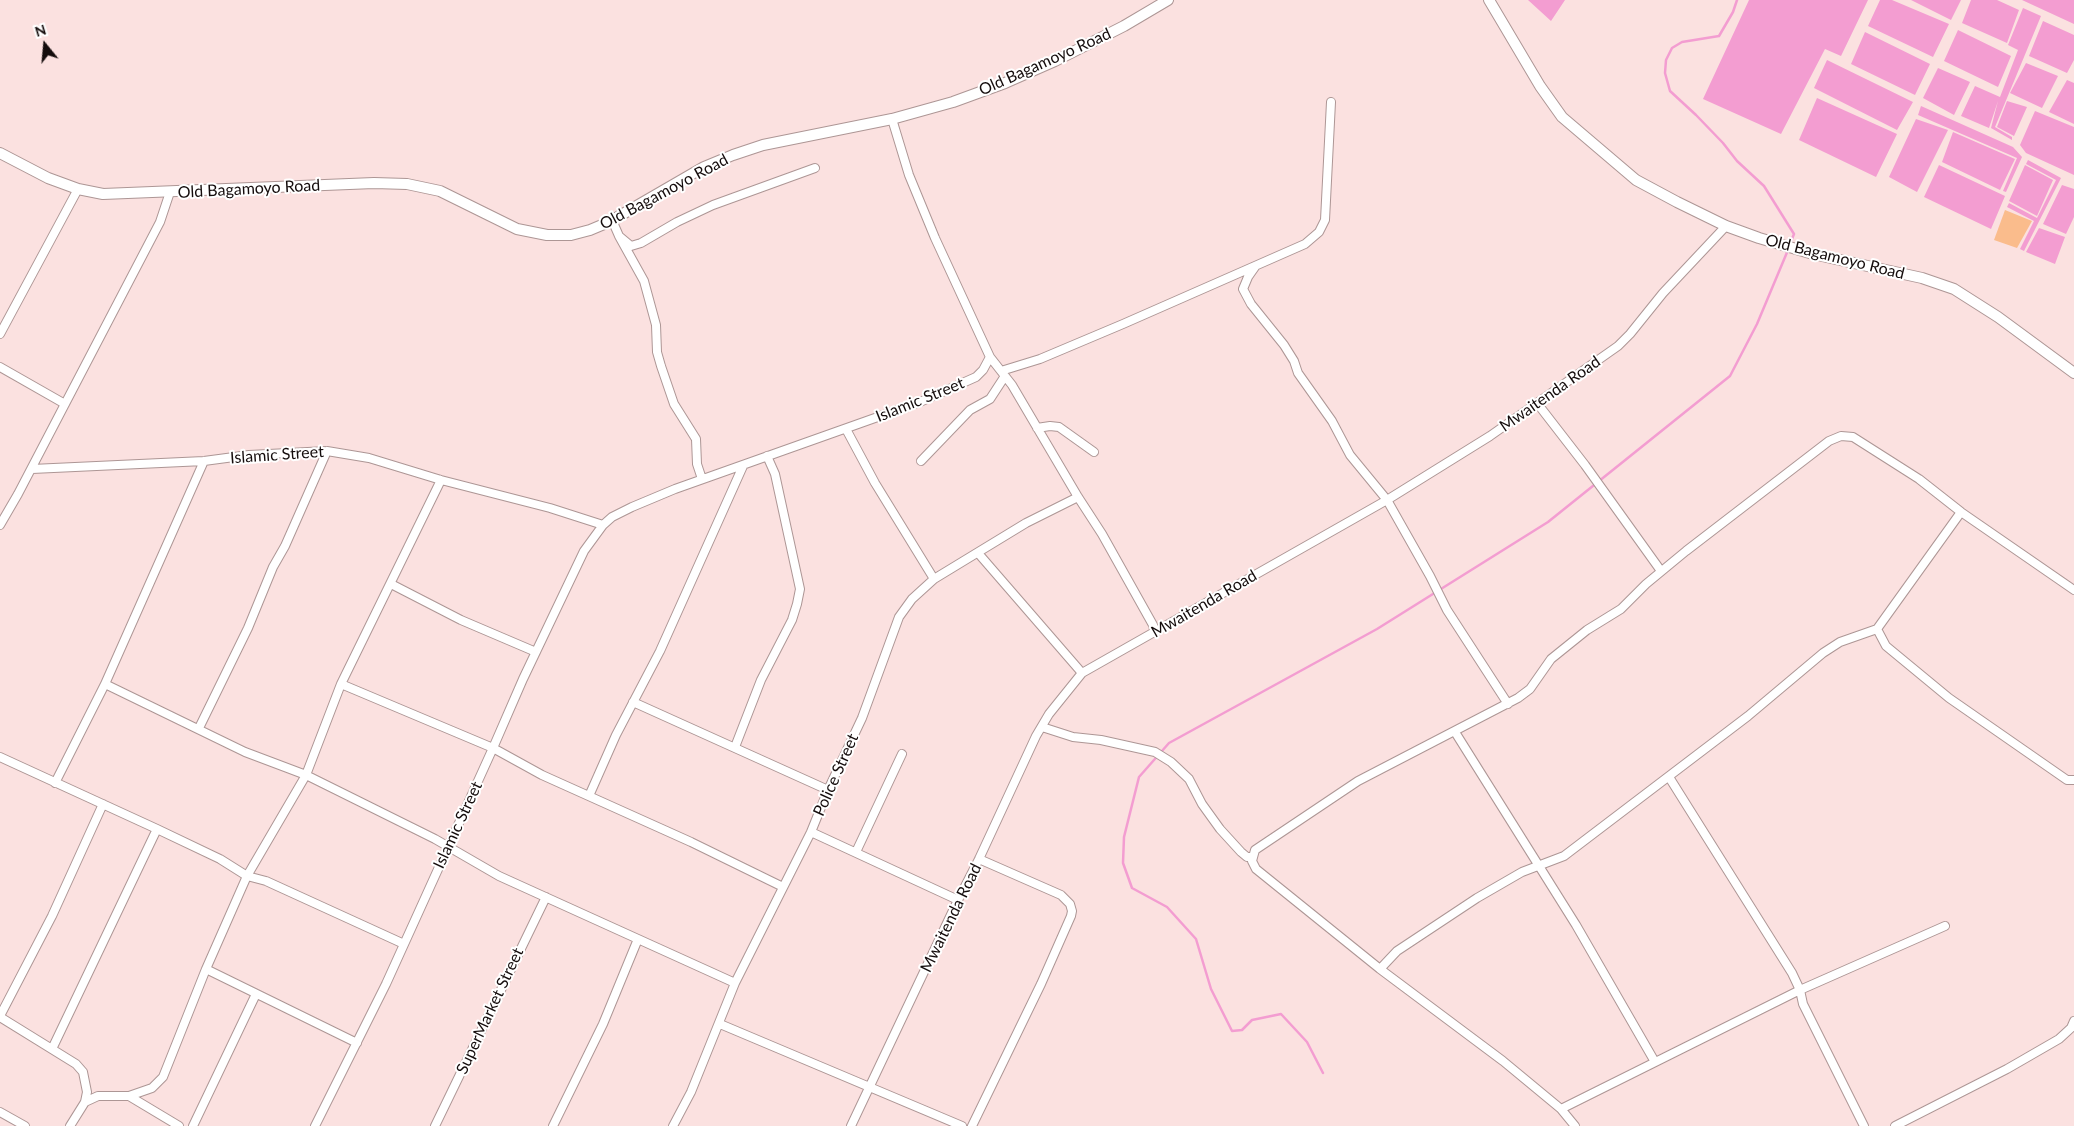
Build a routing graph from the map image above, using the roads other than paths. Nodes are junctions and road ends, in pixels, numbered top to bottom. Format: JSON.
{"nodes":[{"id":1,"x":1168,"y":0,"type":"edge"},
{"id":2,"x":1489,"y":0,"type":"edge"},
{"id":3,"x":1332,"y":102,"type":"dead end"},
{"id":4,"x":892,"y":119,"type":"junction"},
{"id":5,"x":0,"y":153,"type":"edge"},
{"id":6,"x":815,"y":168,"type":"dead end"},
{"id":7,"x":78,"y":189,"type":"junction"},
{"id":8,"x":170,"y":192,"type":"junction"},
{"id":9,"x":612,"y":220,"type":"junction"},
{"id":10,"x":1726,"y":226,"type":"junction"},
{"id":11,"x":619,"y":236,"type":"junction"},
{"id":12,"x":1255,"y":267,"type":"junction"},
{"id":13,"x":0,"y":334,"type":"edge"},
{"id":14,"x":990,"y":358,"type":"junction"},
{"id":15,"x":0,"y":367,"type":"edge"},
{"id":16,"x":2074,"y":373,"type":"edge"},
{"id":17,"x":1003,"y":374,"type":"junction"},
{"id":18,"x":1536,"y":403,"type":"junction"},
{"id":19,"x":65,"y":404,"type":"junction"},
{"id":20,"x":846,"y":428,"type":"junction"},
{"id":21,"x":1038,"y":428,"type":"junction"},
{"id":22,"x":327,"y":451,"type":"junction"},
{"id":23,"x":1094,"y":452,"type":"dead end"},
{"id":24,"x":767,"y":456,"type":"junction"},
{"id":25,"x":204,"y":461,"type":"junction"},
{"id":26,"x":921,"y":461,"type":"dead end"},
{"id":27,"x":743,"y":466,"type":"junction"},
{"id":28,"x":32,"y":469,"type":"junction"},
{"id":29,"x":702,"y":479,"type":"junction"},
{"id":30,"x":441,"y":480,"type":"junction"},
{"id":31,"x":1078,"y":497,"type":"junction"},
{"id":32,"x":1387,"y":500,"type":"junction"},
{"id":33,"x":1961,"y":512,"type":"junction"},
{"id":34,"x":0,"y":525,"type":"edge"},
{"id":35,"x":603,"y":525,"type":"junction"},
{"id":36,"x":978,"y":553,"type":"junction"},
{"id":37,"x":1662,"y":571,"type":"junction"},
{"id":38,"x":934,"y":578,"type":"junction"},
{"id":39,"x":391,"y":584,"type":"junction"},
{"id":40,"x":2074,"y":590,"type":"edge"},
{"id":41,"x":1877,"y":629,"type":"junction"},
{"id":42,"x":1155,"y":633,"type":"junction"},
{"id":43,"x":536,"y":652,"type":"junction"},
{"id":44,"x":1082,"y":673,"type":"junction"},
{"id":45,"x":105,"y":684,"type":"junction"},
{"id":46,"x":341,"y":684,"type":"junction"},
{"id":47,"x":633,"y":702,"type":"junction"},
{"id":48,"x":1508,"y":704,"type":"junction"},
{"id":49,"x":1042,"y":727,"type":"junction"},
{"id":50,"x":199,"y":728,"type":"junction"},
{"id":51,"x":1455,"y":732,"type":"junction"},
{"id":52,"x":735,"y":747,"type":"junction"},
{"id":53,"x":493,"y":748,"type":"junction"},
{"id":54,"x":902,"y":754,"type":"dead end"},
{"id":55,"x":0,"y":757,"type":"edge"},
{"id":56,"x":306,"y":774,"type":"junction"},
{"id":57,"x":1669,"y":777,"type":"junction"},
{"id":58,"x":2074,"y":780,"type":"edge"},
{"id":59,"x":55,"y":783,"type":"junction"},
{"id":60,"x":828,"y":790,"type":"junction"},
{"id":61,"x":589,"y":796,"type":"junction"},
{"id":62,"x":103,"y":804,"type":"junction"},
{"id":63,"x":157,"y":829,"type":"junction"},
{"id":64,"x":811,"y":832,"type":"junction"},
{"id":65,"x":448,"y":848,"type":"junction"},
{"id":66,"x":856,"y":852,"type":"junction"},
{"id":67,"x":1252,"y":857,"type":"junction"},
{"id":68,"x":980,"y":859,"type":"junction"},
{"id":69,"x":1539,"y":866,"type":"junction"},
{"id":70,"x":247,"y":876,"type":"junction"},
{"id":71,"x":783,"y":887,"type":"junction"},
{"id":72,"x":546,"y":896,"type":"junction"},
{"id":73,"x":958,"y":900,"type":"junction"},
{"id":74,"x":1945,"y":926,"type":"dead end"},
{"id":75,"x":638,"y":939,"type":"junction"},
{"id":76,"x":404,"y":944,"type":"junction"},
{"id":77,"x":1380,"y":969,"type":"junction"},
{"id":78,"x":206,"y":970,"type":"junction"},
{"id":79,"x":735,"y":982,"type":"junction"},
{"id":80,"x":1800,"y":990,"type":"junction"},
{"id":81,"x":256,"y":994,"type":"junction"},
{"id":82,"x":0,"y":1016,"type":"edge"},
{"id":83,"x":2074,"y":1021,"type":"edge"},
{"id":84,"x":720,"y":1024,"type":"junction"},
{"id":85,"x":357,"y":1044,"type":"junction"},
{"id":86,"x":52,"y":1049,"type":"junction"},
{"id":87,"x":1655,"y":1062,"type":"junction"},
{"id":88,"x":871,"y":1087,"type":"junction"},
{"id":89,"x":129,"y":1096,"type":"junction"},
{"id":90,"x":85,"y":1102,"type":"junction"},
{"id":91,"x":1561,"y":1109,"type":"junction"},
{"id":92,"x":0,"y":1112,"type":"edge"},
{"id":93,"x":1911,"y":1123,"type":"edge"},
{"id":94,"x":25,"y":1126,"type":"edge"},
{"id":95,"x":70,"y":1126,"type":"edge"},
{"id":96,"x":179,"y":1126,"type":"edge"},
{"id":97,"x":193,"y":1126,"type":"edge"},
{"id":98,"x":315,"y":1126,"type":"edge"},
{"id":99,"x":436,"y":1126,"type":"edge"},
{"id":100,"x":553,"y":1126,"type":"edge"},
{"id":101,"x":673,"y":1126,"type":"edge"},
{"id":102,"x":851,"y":1126,"type":"edge"},
{"id":103,"x":962,"y":1126,"type":"edge"},
{"id":104,"x":972,"y":1126,"type":"edge"},
{"id":105,"x":1575,"y":1126,"type":"edge"},
{"id":106,"x":1864,"y":1126,"type":"edge"},
{"id":107,"x":1895,"y":1126,"type":"edge"}],
"edges":[{"from":1,"to":4,"type":"street","name":"Old Bagamoyo Road"},
{"from":2,"to":10,"type":"street","name":"Old Bagamoyo Road"},
{"from":3,"to":12,"type":"street"},
{"from":4,"to":9,"type":"street","name":"Old Bagamoyo Road"},
{"from":4,"to":14,"type":"street"},
{"from":5,"to":7,"type":"street","name":"Old Bagamoyo Road"},
{"from":6,"to":11,"type":"street"},
{"from":7,"to":8,"type":"street","name":"Old Bagamoyo Road"},
{"from":7,"to":13,"type":"street"},
{"from":8,"to":9,"type":"street","name":"Old Bagamoyo Road"},
{"from":8,"to":19,"type":"street"},
{"from":9,"to":11,"type":"street"},
{"from":10,"to":16,"type":"street","name":"Old Bagamoyo Road"},
{"from":10,"to":18,"type":"street","name":"Mwaitenda Road"},
{"from":11,"to":29,"type":"street"},
{"from":12,"to":17,"type":"street"},
{"from":12,"to":32,"type":"street"},
{"from":14,"to":17,"type":"street"},
{"from":14,"to":20,"type":"street","name":"Islamic Street"},
{"from":15,"to":19,"type":"street"},
{"from":17,"to":21,"type":"street"},
{"from":17,"to":26,"type":"street"},
{"from":18,"to":32,"type":"street","name":"Mwaitenda Road"},
{"from":18,"to":37,"type":"street"},
{"from":19,"to":28,"type":"street"},
{"from":20,"to":24,"type":"street","name":"Islamic Street"},
{"from":20,"to":38,"type":"street"},
{"from":21,"to":23,"type":"street"},
{"from":21,"to":31,"type":"street"},
{"from":22,"to":25,"type":"street","name":"Islamic Street"},
{"from":22,"to":30,"type":"street","name":"Islamic Street"},
{"from":22,"to":50,"type":"street"},
{"from":24,"to":27,"type":"street","name":"Islamic Street"},
{"from":24,"to":52,"type":"street"},
{"from":25,"to":28,"type":"street","name":"Islamic Street"},
{"from":25,"to":45,"type":"street"},
{"from":27,"to":29,"type":"street","name":"Islamic Street"},
{"from":27,"to":47,"type":"street"},
{"from":28,"to":34,"type":"street"},
{"from":29,"to":35,"type":"street","name":"Islamic Street"},
{"from":30,"to":35,"type":"street","name":"Islamic Street"},
{"from":30,"to":39,"type":"street"},
{"from":31,"to":36,"type":"street","name":"Police Street"},
{"from":31,"to":42,"type":"street"},
{"from":32,"to":42,"type":"street","name":"Mwaitenda Road"},
{"from":32,"to":48,"type":"street"},
{"from":33,"to":37,"type":"street"},
{"from":33,"to":40,"type":"street"},
{"from":33,"to":41,"type":"street"},
{"from":35,"to":43,"type":"street","name":"Islamic Street"},
{"from":36,"to":38,"type":"street","name":"Police Street"},
{"from":36,"to":44,"type":"street"},
{"from":37,"to":48,"type":"street"},
{"from":38,"to":60,"type":"street","name":"Police Street"},
{"from":39,"to":43,"type":"street"},
{"from":39,"to":46,"type":"street"},
{"from":41,"to":57,"type":"street"},
{"from":41,"to":58,"type":"street"},
{"from":42,"to":44,"type":"street","name":"Mwaitenda Road"},
{"from":43,"to":53,"type":"street","name":"Islamic Street"},
{"from":44,"to":49,"type":"street","name":"Mwaitenda Road"},
{"from":45,"to":50,"type":"street"},
{"from":45,"to":59,"type":"street"},
{"from":46,"to":53,"type":"street"},
{"from":46,"to":56,"type":"street"},
{"from":47,"to":52,"type":"street"},
{"from":47,"to":61,"type":"street"},
{"from":48,"to":51,"type":"street"},
{"from":49,"to":67,"type":"street"},
{"from":49,"to":68,"type":"street","name":"Mwaitenda Road"},
{"from":50,"to":56,"type":"street"},
{"from":51,"to":67,"type":"street"},
{"from":51,"to":69,"type":"street"},
{"from":52,"to":60,"type":"street"},
{"from":53,"to":61,"type":"street"},
{"from":53,"to":65,"type":"street","name":"Islamic Street"},
{"from":54,"to":66,"type":"street"},
{"from":55,"to":59,"type":"street"},
{"from":56,"to":65,"type":"street"},
{"from":56,"to":70,"type":"street"},
{"from":57,"to":69,"type":"street"},
{"from":57,"to":80,"type":"street"},
{"from":59,"to":62,"type":"street"},
{"from":60,"to":64,"type":"street","name":"Police Street"},
{"from":61,"to":71,"type":"street"},
{"from":62,"to":63,"type":"street"},
{"from":62,"to":82,"type":"street"},
{"from":63,"to":70,"type":"street"},
{"from":63,"to":86,"type":"street"},
{"from":64,"to":66,"type":"street"},
{"from":64,"to":71,"type":"street","name":"Police Street"},
{"from":65,"to":72,"type":"street"},
{"from":65,"to":76,"type":"street","name":"Islamic Street"},
{"from":66,"to":73,"type":"street"},
{"from":67,"to":77,"type":"street"},
{"from":68,"to":73,"type":"street","name":"Mwaitenda Road"},
{"from":68,"to":104,"type":"street"},
{"from":69,"to":77,"type":"street"},
{"from":69,"to":87,"type":"street"},
{"from":70,"to":76,"type":"street"},
{"from":70,"to":78,"type":"street"},
{"from":71,"to":79,"type":"street","name":"Police Street"},
{"from":72,"to":75,"type":"street"},
{"from":72,"to":99,"type":"street","name":"SuperMarket Street"},
{"from":73,"to":88,"type":"street","name":"Mwaitenda Road"},
{"from":74,"to":80,"type":"street"},
{"from":75,"to":79,"type":"street"},
{"from":75,"to":100,"type":"street"},
{"from":76,"to":85,"type":"street","name":"Islamic Street"},
{"from":77,"to":91,"type":"street"},
{"from":78,"to":81,"type":"street"},
{"from":78,"to":89,"type":"street"},
{"from":79,"to":84,"type":"street","name":"Police Street"},
{"from":80,"to":87,"type":"street"},
{"from":80,"to":106,"type":"street"},
{"from":81,"to":85,"type":"street"},
{"from":81,"to":97,"type":"street"},
{"from":82,"to":86,"type":"street"},
{"from":83,"to":93,"type":"street"},
{"from":84,"to":88,"type":"street"},
{"from":84,"to":101,"type":"street","name":"Police Street"},
{"from":85,"to":98,"type":"street","name":"Islamic Street"},
{"from":86,"to":90,"type":"street"},
{"from":87,"to":91,"type":"street"},
{"from":88,"to":102,"type":"street","name":"Mwaitenda Road"},
{"from":88,"to":103,"type":"street"},
{"from":89,"to":90,"type":"street"},
{"from":89,"to":96,"type":"street"},
{"from":90,"to":95,"type":"street"},
{"from":91,"to":105,"type":"street"},
{"from":92,"to":94,"type":"street"},
{"from":93,"to":107,"type":"street"}]}
